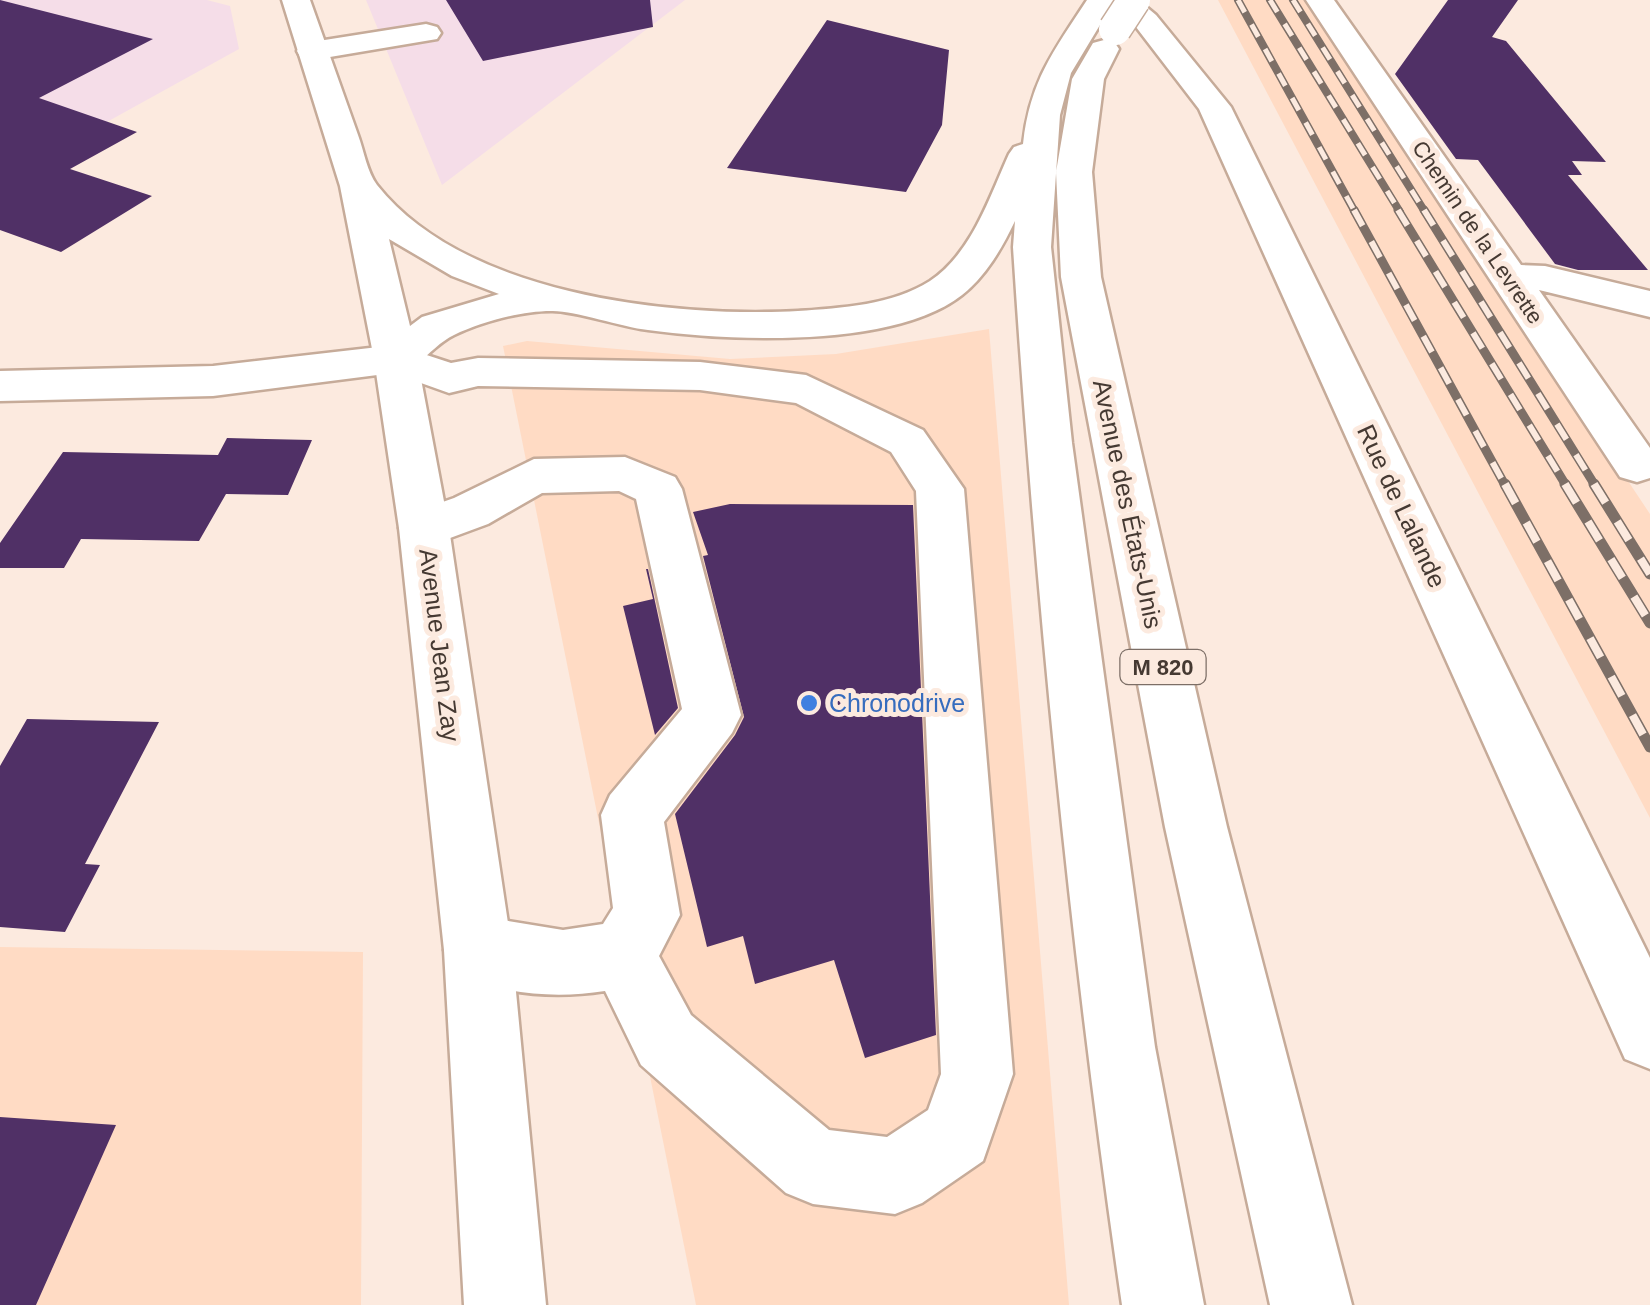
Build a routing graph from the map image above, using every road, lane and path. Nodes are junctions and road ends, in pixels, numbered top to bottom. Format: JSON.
{"nodes":[{"id":1,"x":296,"y":0,"type":"edge"},
{"id":2,"x":406,"y":0,"type":"edge"},
{"id":3,"x":1320,"y":0,"type":"edge"},
{"id":4,"x":1112,"y":10,"type":"edge"},
{"id":5,"x":312,"y":51,"type":"junction"},
{"id":6,"x":1044,"y":115,"type":"junction"},
{"id":7,"x":358,"y":186,"type":"junction"},
{"id":8,"x":1508,"y":277,"type":"junction"},
{"id":9,"x":554,"y":298,"type":"junction"},
{"id":10,"x":1650,"y":304,"type":"edge"},
{"id":11,"x":396,"y":359,"type":"junction"},
{"id":12,"x":0,"y":386,"type":"edge"},
{"id":13,"x":1637,"y":465,"type":"dead end"},
{"id":14,"x":424,"y":528,"type":"junction"},
{"id":15,"x":478,"y":950,"type":"junction"},
{"id":16,"x":622,"y":954,"type":"junction"},
{"id":17,"x":1650,"y":1034,"type":"edge"},
{"id":18,"x":505,"y":1305,"type":"edge"},
{"id":19,"x":1163,"y":1305,"type":"edge"},
{"id":20,"x":1311,"y":1305,"type":"edge"}],
"edges":[{"from":1,"to":5,"type":"main road","name":"Avenue Jean Zay"},
{"from":2,"to":5,"type":"main road"},
{"from":3,"to":8,"type":"main road","name":"Chemin de la Levrette"},
{"from":4,"to":6,"type":"main road"},
{"from":4,"to":17,"type":"main road","name":"Rue de Lalande"},
{"from":4,"to":20,"type":"main road","name":"Avenue des États-Unis","number":"M 820"},
{"from":5,"to":7,"type":"main road","name":"Avenue Jean Zay"},
{"from":6,"to":9,"type":"main road"},
{"from":6,"to":19,"type":"main road"},
{"from":7,"to":9,"type":"main road"},
{"from":7,"to":11,"type":"main road","name":"Avenue Jean Zay"},
{"from":8,"to":10,"type":"main road"},
{"from":8,"to":13,"type":"main road","name":"Chemin de la Levrette"},
{"from":9,"to":11,"type":"main road"},
{"from":11,"to":12,"type":"main road"},
{"from":11,"to":14,"type":"main road","name":"Avenue Jean Zay"},
{"from":11,"to":16,"type":"main road"},
{"from":14,"to":15,"type":"main road","name":"Avenue Jean Zay"},
{"from":14,"to":16,"type":"main road"},
{"from":15,"to":16,"type":"main road"},
{"from":15,"to":18,"type":"main road","name":"Avenue Jean Zay"}]}
